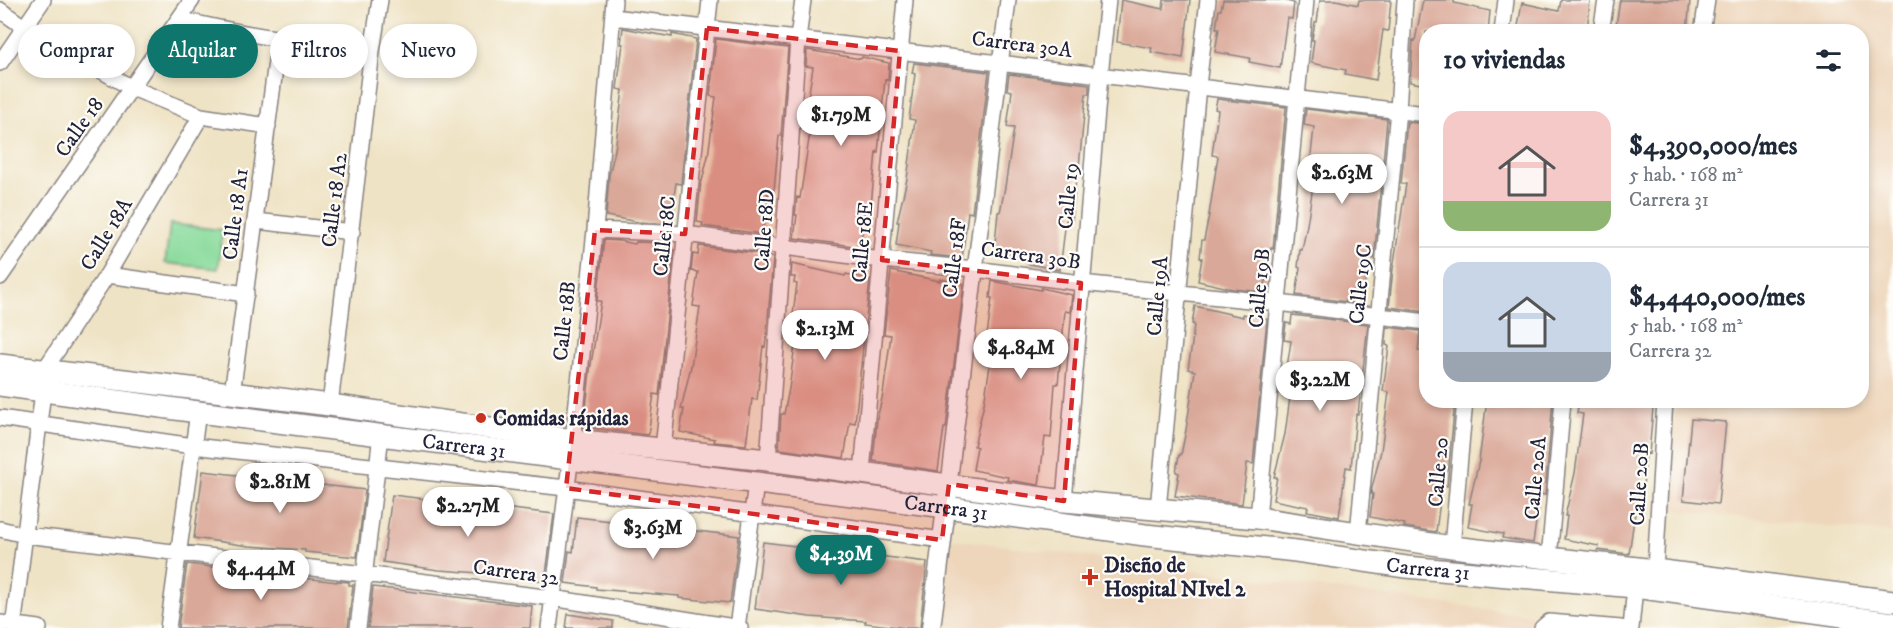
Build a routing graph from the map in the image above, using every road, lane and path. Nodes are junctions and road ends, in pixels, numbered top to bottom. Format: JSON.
{"nodes":[{"id":1,"x":43,"y":0,"type":"edge"},
{"id":2,"x":192,"y":0,"type":"edge"},
{"id":3,"x":380,"y":0,"type":"edge"},
{"id":4,"x":614,"y":0,"type":"edge"},
{"id":5,"x":710,"y":0,"type":"edge"},
{"id":6,"x":803,"y":0,"type":"edge"},
{"id":7,"x":905,"y":0,"type":"edge"},
{"id":8,"x":1008,"y":0,"type":"edge"},
{"id":9,"x":1108,"y":0,"type":"edge"},
{"id":10,"x":1208,"y":0,"type":"edge"},
{"id":11,"x":1306,"y":0,"type":"edge"},
{"id":12,"x":1405,"y":0,"type":"edge"},
{"id":13,"x":1506,"y":0,"type":"edge"},
{"id":14,"x":1606,"y":0,"type":"edge"},
{"id":15,"x":1707,"y":0,"type":"edge"},
{"id":16,"x":0,"y":10,"type":"edge"},
{"id":17,"x":613,"y":17,"type":"junction"},
{"id":18,"x":178,"y":19,"type":"junction"},
{"id":19,"x":20,"y":24,"type":"edge"},
{"id":20,"x":26,"y":24,"type":"edge"},
{"id":21,"x":1503,"y":24,"type":"edge"},
{"id":22,"x":1602,"y":24,"type":"edge"},
{"id":23,"x":1703,"y":24,"type":"edge"},
{"id":24,"x":707,"y":28,"type":"junction"},
{"id":25,"x":18,"y":36,"type":"edge"},
{"id":26,"x":270,"y":37,"type":"edge"},
{"id":27,"x":798,"y":39,"type":"junction"},
{"id":28,"x":368,"y":50,"type":"edge"},
{"id":29,"x":372,"y":51,"type":"junction"},
{"id":30,"x":900,"y":51,"type":"junction"},
{"id":31,"x":0,"y":63,"type":"edge"},
{"id":32,"x":1001,"y":63,"type":"junction"},
{"id":33,"x":1100,"y":75,"type":"junction"},
{"id":34,"x":114,"y":78,"type":"edge"},
{"id":35,"x":274,"y":78,"type":"edge"},
{"id":36,"x":1198,"y":86,"type":"junction"},
{"id":37,"x":132,"y":88,"type":"junction"},
{"id":38,"x":1298,"y":98,"type":"junction"},
{"id":39,"x":1398,"y":110,"type":"junction"},
{"id":40,"x":1419,"y":113,"type":"edge"},
{"id":41,"x":201,"y":116,"type":"junction"},
{"id":42,"x":268,"y":126,"type":"junction"},
{"id":43,"x":256,"y":221,"type":"junction"},
{"id":44,"x":595,"y":230,"type":"junction"},
{"id":45,"x":352,"y":232,"type":"junction"},
{"id":46,"x":685,"y":234,"type":"junction"},
{"id":47,"x":783,"y":248,"type":"junction"},
{"id":48,"x":882,"y":260,"type":"junction"},
{"id":49,"x":975,"y":268,"type":"junction"},
{"id":50,"x":107,"y":275,"type":"junction"},
{"id":51,"x":0,"y":277,"type":"edge"},
{"id":52,"x":1082,"y":283,"type":"junction"},
{"id":53,"x":1179,"y":293,"type":"junction"},
{"id":54,"x":246,"y":294,"type":"junction"},
{"id":55,"x":1279,"y":303,"type":"junction"},
{"id":56,"x":1378,"y":316,"type":"junction"},
{"id":57,"x":1419,"y":321,"type":"edge"},
{"id":58,"x":0,"y":365,"type":"edge"},
{"id":59,"x":43,"y":382,"type":"junction"},
{"id":60,"x":0,"y":385,"type":"edge"},
{"id":61,"x":232,"y":394,"type":"junction"},
{"id":62,"x":330,"y":405,"type":"junction"},
{"id":63,"x":1464,"y":408,"type":"edge"},
{"id":64,"x":1562,"y":408,"type":"edge"},
{"id":65,"x":1664,"y":408,"type":"edge"},
{"id":66,"x":198,"y":412,"type":"junction"},
{"id":67,"x":0,"y":418,"type":"edge"},
{"id":68,"x":39,"y":423,"type":"junction"},
{"id":69,"x":381,"y":435,"type":"junction"},
{"id":70,"x":193,"y":446,"type":"junction"},
{"id":71,"x":572,"y":449,"type":"junction"},
{"id":72,"x":663,"y":449,"type":"junction"},
{"id":73,"x":768,"y":460,"type":"junction"},
{"id":74,"x":377,"y":466,"type":"junction"},
{"id":75,"x":862,"y":472,"type":"junction"},
{"id":76,"x":756,"y":483,"type":"junction"},
{"id":77,"x":948,"y":484,"type":"junction"},
{"id":78,"x":566,"y":489,"type":"junction"},
{"id":79,"x":1064,"y":501,"type":"junction"},
{"id":80,"x":945,"y":507,"type":"junction"},
{"id":81,"x":1158,"y":510,"type":"junction"},
{"id":82,"x":752,"y":514,"type":"junction"},
{"id":83,"x":1258,"y":518,"type":"junction"},
{"id":84,"x":0,"y":529,"type":"edge"},
{"id":85,"x":1358,"y":533,"type":"junction"},
{"id":86,"x":25,"y":535,"type":"junction"},
{"id":87,"x":942,"y":540,"type":"junction"},
{"id":88,"x":1452,"y":547,"type":"junction"},
{"id":89,"x":178,"y":553,"type":"junction"},
{"id":90,"x":1549,"y":559,"type":"junction"},
{"id":91,"x":364,"y":574,"type":"junction"},
{"id":92,"x":1643,"y":575,"type":"junction"},
{"id":93,"x":552,"y":598,"type":"junction"},
{"id":94,"x":1893,"y":601,"type":"edge"},
{"id":95,"x":1893,"y":623,"type":"edge"},
{"id":96,"x":9,"y":626,"type":"edge"},
{"id":97,"x":39,"y":628,"type":"edge"},
{"id":98,"x":168,"y":628,"type":"edge"},
{"id":99,"x":358,"y":628,"type":"edge"},
{"id":100,"x":549,"y":628,"type":"edge"},
{"id":101,"x":738,"y":628,"type":"edge"},
{"id":102,"x":931,"y":628,"type":"edge"},
{"id":103,"x":1542,"y":628,"type":"edge"},
{"id":104,"x":1621,"y":628,"type":"edge"},
{"id":105,"x":1631,"y":628,"type":"edge"}],
"edges":[{"from":1,"to":20,"type":"street"},
{"from":2,"to":18,"type":"street","name":"Calle 18"},
{"from":3,"to":29,"type":"street","name":"Calle 18 A2"},
{"from":4,"to":17,"type":"street","name":"Calle 18B"},
{"from":5,"to":24,"type":"street","name":"Calle 18C"},
{"from":6,"to":27,"type":"street","name":"Calle 18D"},
{"from":7,"to":30,"type":"street","name":"Calle 18E"},
{"from":8,"to":32,"type":"street","name":"Calle 18F"},
{"from":9,"to":33,"type":"street","name":"Calle 19"},
{"from":10,"to":36,"type":"street","name":"Calle 19A"},
{"from":11,"to":38,"type":"street","name":"Calle 19B"},
{"from":12,"to":39,"type":"street","name":"Calle 19C"},
{"from":13,"to":21,"type":"street"},
{"from":14,"to":22,"type":"street"},
{"from":15,"to":23,"type":"street"},
{"from":16,"to":19,"type":"street"},
{"from":17,"to":24,"type":"street","name":"Carrera 30A"},
{"from":17,"to":44,"type":"street","name":"Calle 18B"},
{"from":18,"to":26,"type":"street"},
{"from":18,"to":37,"type":"street","name":"Calle 18"},
{"from":24,"to":27,"type":"street","name":"Carrera 30A"},
{"from":24,"to":46,"type":"street","name":"Calle 18C"},
{"from":25,"to":31,"type":"street"},
{"from":27,"to":30,"type":"street","name":"Carrera 30A"},
{"from":27,"to":47,"type":"street","name":"Calle 18D"},
{"from":28,"to":29,"type":"street"},
{"from":29,"to":45,"type":"street","name":"Calle 18 A2"},
{"from":30,"to":32,"type":"street","name":"Carrera 30A"},
{"from":30,"to":48,"type":"street","name":"Calle 18E"},
{"from":32,"to":33,"type":"street","name":"Carrera 30A"},
{"from":32,"to":49,"type":"street","name":"Calle 18F"},
{"from":33,"to":36,"type":"street","name":"Carrera 30A"},
{"from":33,"to":52,"type":"street","name":"Calle 19"},
{"from":34,"to":37,"type":"street"},
{"from":35,"to":42,"type":"street","name":"Calle 18 A1"},
{"from":36,"to":38,"type":"street","name":"Carrera 30A"},
{"from":36,"to":53,"type":"street","name":"Calle 19A"},
{"from":37,"to":41,"type":"street"},
{"from":37,"to":51,"type":"street","name":"Calle 18"},
{"from":38,"to":39,"type":"street","name":"Carrera 30A"},
{"from":38,"to":55,"type":"street","name":"Calle 19B"},
{"from":39,"to":40,"type":"street","name":"Carrera 30A"},
{"from":39,"to":56,"type":"street","name":"Calle 19C"},
{"from":41,"to":42,"type":"street"},
{"from":41,"to":50,"type":"street","name":"Calle 18A"},
{"from":42,"to":43,"type":"street","name":"Calle 18 A1"},
{"from":43,"to":45,"type":"street"},
{"from":43,"to":54,"type":"street","name":"Calle 18 A1"},
{"from":44,"to":46,"type":"street","name":"Carrera 30B"},
{"from":44,"to":71,"type":"street","name":"Calle 18B"},
{"from":45,"to":62,"type":"street","name":"Calle 18 A2"},
{"from":46,"to":47,"type":"street","name":"Carrera 30B"},
{"from":46,"to":72,"type":"street","name":"Calle 18C"},
{"from":47,"to":48,"type":"street","name":"Carrera 30B"},
{"from":47,"to":73,"type":"street","name":"Calle 18D"},
{"from":48,"to":49,"type":"street","name":"Carrera 30B"},
{"from":48,"to":75,"type":"street","name":"Calle 18E"},
{"from":49,"to":52,"type":"street","name":"Carrera 30B"},
{"from":49,"to":77,"type":"street","name":"Calle 18F"},
{"from":50,"to":54,"type":"street"},
{"from":50,"to":59,"type":"street","name":"Calle 18A"},
{"from":52,"to":53,"type":"street","name":"Carrera 30B"},
{"from":52,"to":79,"type":"street","name":"Calle 19"},
{"from":53,"to":55,"type":"street","name":"Carrera 30B"},
{"from":53,"to":81,"type":"street","name":"Calle 19A"},
{"from":54,"to":61,"type":"street","name":"Calle 18 A1"},
{"from":55,"to":56,"type":"street","name":"Carrera 30B"},
{"from":55,"to":83,"type":"street","name":"Calle 19B"},
{"from":56,"to":57,"type":"street","name":"Carrera 30B"},
{"from":56,"to":85,"type":"street","name":"Calle 19C"},
{"from":58,"to":59,"type":"main road","name":"Carrera 31"},
{"from":59,"to":60,"type":"main road","name":"Carrera 31"},
{"from":59,"to":61,"type":"main road","name":"Carrera 31"},
{"from":59,"to":66,"type":"main road","name":"Carrera 31"},
{"from":59,"to":68,"type":"street","name":"Calle 18A"},
{"from":61,"to":62,"type":"main road","name":"Carrera 31"},
{"from":62,"to":71,"type":"main road","name":"Carrera 31"},
{"from":63,"to":88,"type":"street","name":"Calle 20"},
{"from":64,"to":90,"type":"street","name":"Calle 20A"},
{"from":65,"to":92,"type":"street","name":"Calle 20B"},
{"from":66,"to":69,"type":"main road","name":"Carrera 31"},
{"from":66,"to":70,"type":"street"},
{"from":67,"to":68,"type":"street"},
{"from":68,"to":70,"type":"street"},
{"from":68,"to":86,"type":"street","name":"Calle 18A"},
{"from":69,"to":71,"type":"main road","name":"Carrera 31"},
{"from":69,"to":74,"type":"street"},
{"from":70,"to":74,"type":"street"},
{"from":70,"to":89,"type":"street"},
{"from":71,"to":72,"type":"main road","name":"Carrera 31"},
{"from":71,"to":76,"type":"main road","name":"Carrera 31"},
{"from":71,"to":78,"type":"street","name":"Calle 18B"},
{"from":72,"to":73,"type":"main road","name":"Carrera 31"},
{"from":73,"to":75,"type":"main road","name":"Carrera 31"},
{"from":74,"to":78,"type":"street"},
{"from":74,"to":91,"type":"street"},
{"from":75,"to":77,"type":"main road","name":"Carrera 31"},
{"from":76,"to":80,"type":"main road","name":"Carrera 31"},
{"from":76,"to":82,"type":"street"},
{"from":77,"to":79,"type":"main road","name":"Carrera 31"},
{"from":77,"to":80,"type":"street","name":"Calle 18F"},
{"from":78,"to":82,"type":"street"},
{"from":78,"to":93,"type":"street","name":"Calle 18B"},
{"from":79,"to":81,"type":"main road","name":"Carrera 31"},
{"from":80,"to":87,"type":"street","name":"Calle 18F"},
{"from":80,"to":92,"type":"main road","name":"Carrera 31"},
{"from":81,"to":83,"type":"main road","name":"Carrera 31"},
{"from":82,"to":87,"type":"street"},
{"from":82,"to":101,"type":"street"},
{"from":83,"to":85,"type":"main road","name":"Carrera 31"},
{"from":84,"to":86,"type":"street","name":"Carrera 32"},
{"from":85,"to":88,"type":"main road","name":"Carrera 31"},
{"from":86,"to":89,"type":"street","name":"Carrera 32"},
{"from":86,"to":96,"type":"street","name":"Calle 18A"},
{"from":87,"to":102,"type":"street","name":"Calle 18F"},
{"from":88,"to":90,"type":"main road","name":"Carrera 31"},
{"from":89,"to":91,"type":"street","name":"Carrera 32"},
{"from":89,"to":98,"type":"street"},
{"from":90,"to":92,"type":"main road","name":"Carrera 31"},
{"from":91,"to":93,"type":"street","name":"Carrera 32"},
{"from":91,"to":99,"type":"street"},
{"from":92,"to":94,"type":"main road","name":"Carrera 31"},
{"from":92,"to":95,"type":"main road","name":"Carrera 31"},
{"from":92,"to":105,"type":"street","name":"Calle 20B"},
{"from":93,"to":100,"type":"street","name":"Calle 18B"},
{"from":93,"to":101,"type":"street","name":"Carrera 32"},
{"from":96,"to":97,"type":"street"},
{"from":103,"to":104,"type":"street"}]}
